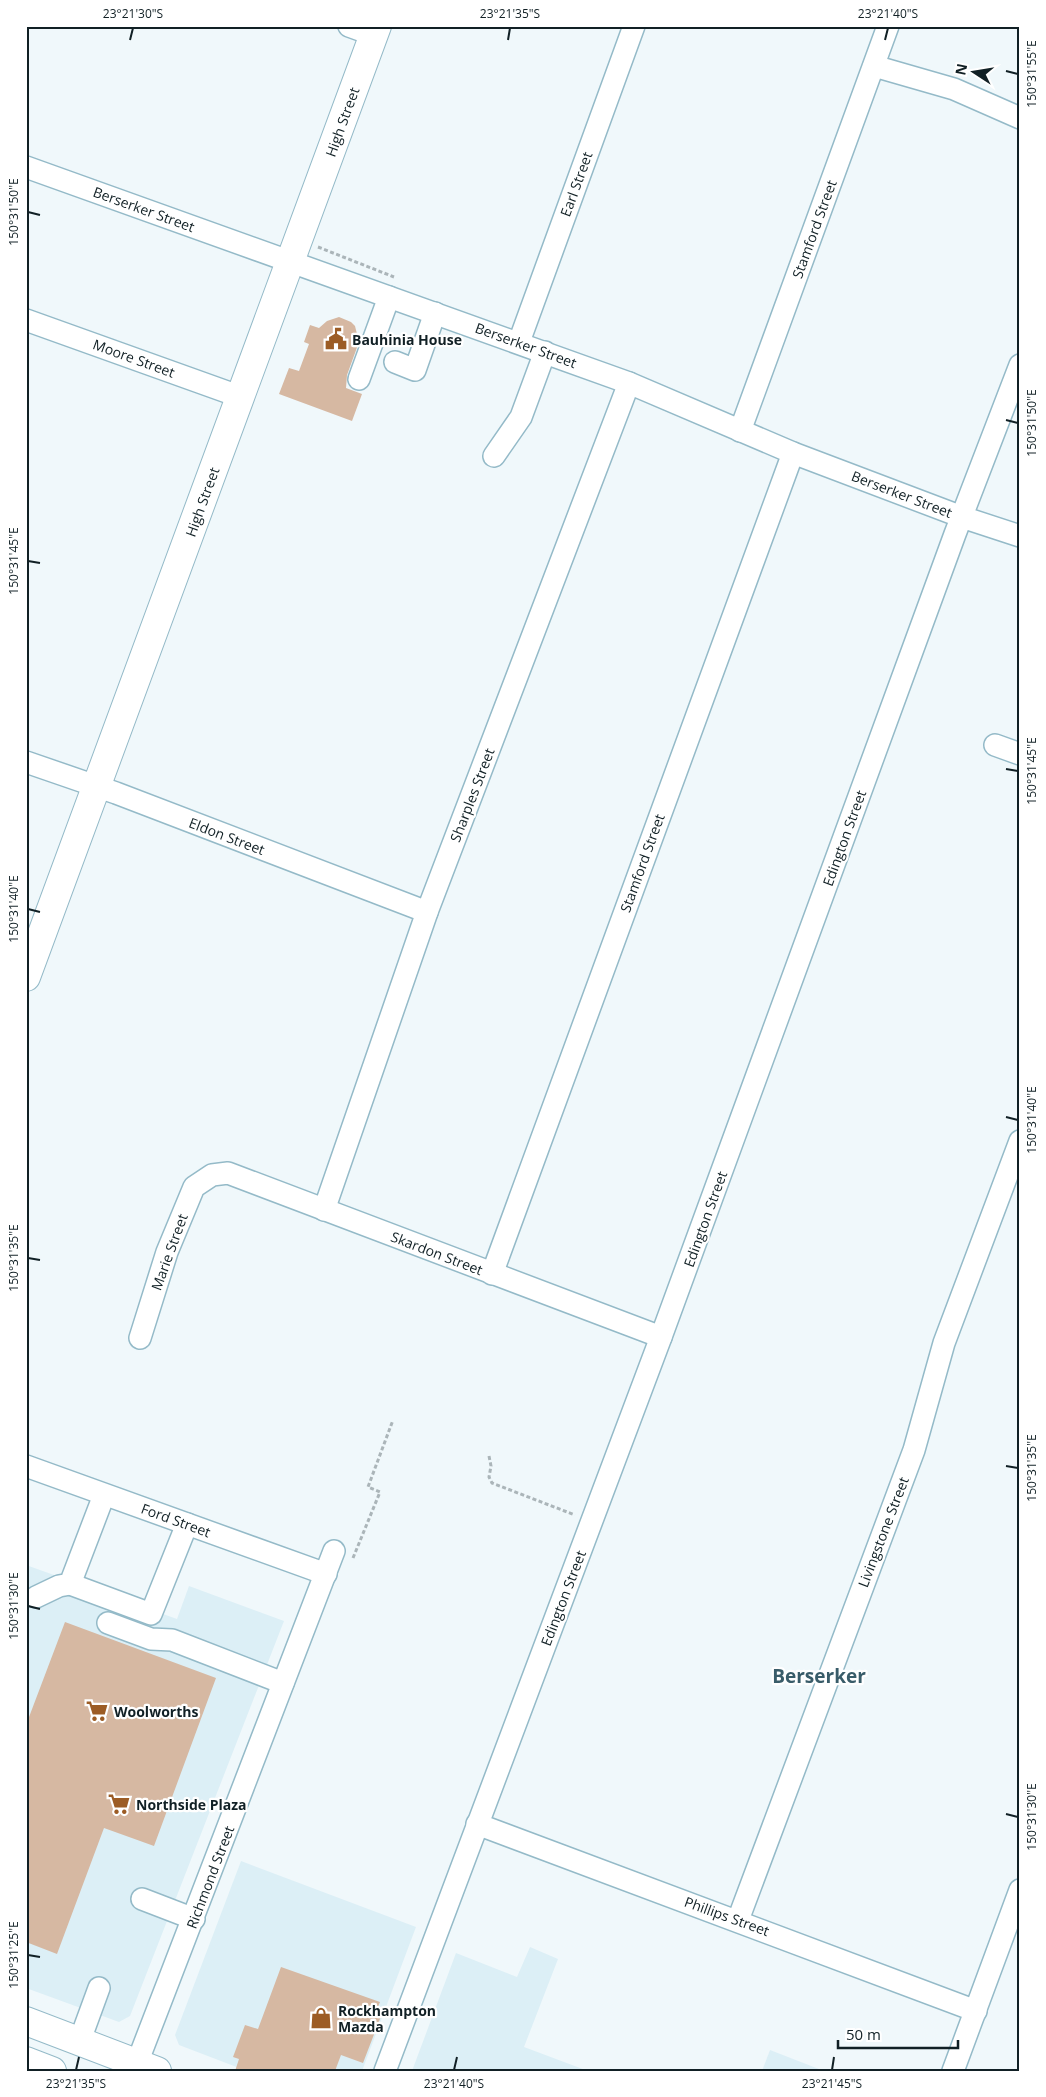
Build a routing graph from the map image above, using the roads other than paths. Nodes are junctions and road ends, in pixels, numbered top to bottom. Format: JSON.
{"nodes":[{"id":1,"x":634,"y":26,"type":"edge"},
{"id":2,"x":888,"y":26,"type":"edge"},
{"id":3,"x":367,"y":29,"type":"edge"},
{"id":4,"x":874,"y":66,"type":"junction"},
{"id":5,"x":1020,"y":118,"type":"edge"},
{"id":6,"x":26,"y":167,"type":"edge"},
{"id":7,"x":291,"y":262,"type":"junction"},
{"id":8,"x":389,"y":297,"type":"junction"},
{"id":9,"x":435,"y":313,"type":"junction"},
{"id":10,"x":26,"y":320,"type":"edge"},
{"id":11,"x":519,"y":342,"type":"junction"},
{"id":12,"x":545,"y":352,"type":"junction"},
{"id":13,"x":395,"y":362,"type":"dead end"},
{"id":14,"x":1020,"y":365,"type":"edge"},
{"id":15,"x":358,"y":378,"type":"dead end"},
{"id":16,"x":629,"y":383,"type":"junction"},
{"id":17,"x":241,"y":397,"type":"junction"},
{"id":18,"x":740,"y":431,"type":"junction"},
{"id":19,"x":793,"y":453,"type":"junction"},
{"id":20,"x":494,"y":456,"type":"dead end"},
{"id":21,"x":962,"y":517,"type":"junction"},
{"id":22,"x":1020,"y":536,"type":"edge"},
{"id":23,"x":995,"y":745,"type":"dead end"},
{"id":24,"x":1020,"y":754,"type":"edge"},
{"id":25,"x":26,"y":762,"type":"edge"},
{"id":26,"x":97,"y":786,"type":"junction"},
{"id":27,"x":427,"y":912,"type":"junction"},
{"id":28,"x":26,"y":977,"type":"edge"},
{"id":29,"x":1020,"y":1141,"type":"edge"},
{"id":30,"x":212,"y":1175,"type":"joint"},
{"id":31,"x":324,"y":1210,"type":"junction"},
{"id":32,"x":492,"y":1274,"type":"junction"},
{"id":33,"x":661,"y":1337,"type":"junction"},
{"id":34,"x":140,"y":1338,"type":"dead end"},
{"id":35,"x":26,"y":1466,"type":"edge"},
{"id":36,"x":104,"y":1495,"type":"junction"},
{"id":37,"x":187,"y":1524,"type":"junction"},
{"id":38,"x":334,"y":1551,"type":"dead end"},
{"id":39,"x":326,"y":1574,"type":"junction"},
{"id":40,"x":70,"y":1584,"type":"junction"},
{"id":41,"x":36,"y":1597,"type":"dead end"},
{"id":42,"x":152,"y":1614,"type":"junction"},
{"id":43,"x":108,"y":1623,"type":"dead end"},
{"id":44,"x":172,"y":1640,"type":"junction"},
{"id":45,"x":283,"y":1683,"type":"junction"},
{"id":46,"x":477,"y":1824,"type":"junction"},
{"id":47,"x":1020,"y":1890,"type":"edge"},
{"id":48,"x":142,"y":1899,"type":"dead end"},
{"id":49,"x":194,"y":1920,"type":"junction"},
{"id":50,"x":738,"y":1920,"type":"junction"},
{"id":51,"x":99,"y":1988,"type":"dead end"},
{"id":52,"x":976,"y":2011,"type":"junction"},
{"id":53,"x":26,"y":2021,"type":"edge"},
{"id":54,"x":80,"y":2040,"type":"junction"},
{"id":55,"x":26,"y":2061,"type":"edge"},
{"id":56,"x":147,"y":2067,"type":"edge"},
{"id":57,"x":52,"y":2071,"type":"edge"},
{"id":58,"x":385,"y":2071,"type":"edge"},
{"id":59,"x":953,"y":2071,"type":"edge"}],
"edges":[{"from":1,"to":11,"type":"street","name":"Earl Street"},
{"from":2,"to":4,"type":"street","name":"Stamford Street"},
{"from":3,"to":7,"type":"main road","name":"High Street"},
{"from":4,"to":5,"type":"street"},
{"from":4,"to":18,"type":"street","name":"Stamford Street"},
{"from":6,"to":7,"type":"street","name":"Berserker Street"},
{"from":7,"to":8,"type":"street","name":"Berserker Street"},
{"from":7,"to":17,"type":"main road","name":"High Street"},
{"from":8,"to":9,"type":"street","name":"Berserker Street"},
{"from":8,"to":15,"type":"street"},
{"from":9,"to":11,"type":"street","name":"Berserker Street"},
{"from":9,"to":13,"type":"street"},
{"from":10,"to":17,"type":"street","name":"Moore Street"},
{"from":11,"to":12,"type":"street","name":"Berserker Street"},
{"from":12,"to":16,"type":"street","name":"Berserker Street"},
{"from":12,"to":20,"type":"street"},
{"from":14,"to":21,"type":"street","name":"Edington Street"},
{"from":16,"to":18,"type":"street","name":"Berserker Street"},
{"from":16,"to":27,"type":"street","name":"Sharples Street"},
{"from":17,"to":26,"type":"main road","name":"High Street"},
{"from":18,"to":19,"type":"street","name":"Berserker Street"},
{"from":19,"to":21,"type":"street","name":"Berserker Street"},
{"from":19,"to":32,"type":"street","name":"Stamford Street"},
{"from":21,"to":22,"type":"street","name":"Berserker Street"},
{"from":21,"to":33,"type":"street","name":"Edington Street"},
{"from":23,"to":24,"type":"street"},
{"from":25,"to":26,"type":"street","name":"Eldon Street"},
{"from":26,"to":27,"type":"street","name":"Eldon Street"},
{"from":26,"to":28,"type":"main road","name":"High Street"},
{"from":27,"to":31,"type":"street","name":"Sharples Street"},
{"from":29,"to":50,"type":"street","name":"Livingstone Street"},
{"from":30,"to":31,"type":"street","name":"Skardon Street"},
{"from":30,"to":34,"type":"street","name":"Marie Street"},
{"from":31,"to":32,"type":"street","name":"Skardon Street"},
{"from":32,"to":33,"type":"street","name":"Skardon Street"},
{"from":33,"to":46,"type":"street","name":"Edington Street"},
{"from":35,"to":36,"type":"street","name":"Ford Street"},
{"from":36,"to":37,"type":"street","name":"Ford Street"},
{"from":36,"to":40,"type":"street"},
{"from":37,"to":39,"type":"street","name":"Ford Street"},
{"from":37,"to":42,"type":"street"},
{"from":38,"to":39,"type":"street","name":"Richmond Street"},
{"from":39,"to":45,"type":"street","name":"Richmond Street"},
{"from":40,"to":41,"type":"street"},
{"from":40,"to":42,"type":"street"},
{"from":42,"to":44,"type":"street"},
{"from":43,"to":44,"type":"street"},
{"from":44,"to":45,"type":"street"},
{"from":45,"to":49,"type":"street","name":"Richmond Street"},
{"from":46,"to":50,"type":"street","name":"Phillips Street"},
{"from":46,"to":58,"type":"street","name":"Edington Street"},
{"from":47,"to":52,"type":"street"},
{"from":48,"to":49,"type":"street"},
{"from":49,"to":56,"type":"street","name":"Richmond Street"},
{"from":50,"to":52,"type":"street","name":"Phillips Street"},
{"from":51,"to":54,"type":"street"},
{"from":52,"to":59,"type":"street"},
{"from":53,"to":54,"type":"main road"},
{"from":54,"to":56,"type":"main road"},
{"from":55,"to":57,"type":"main road"}]}
